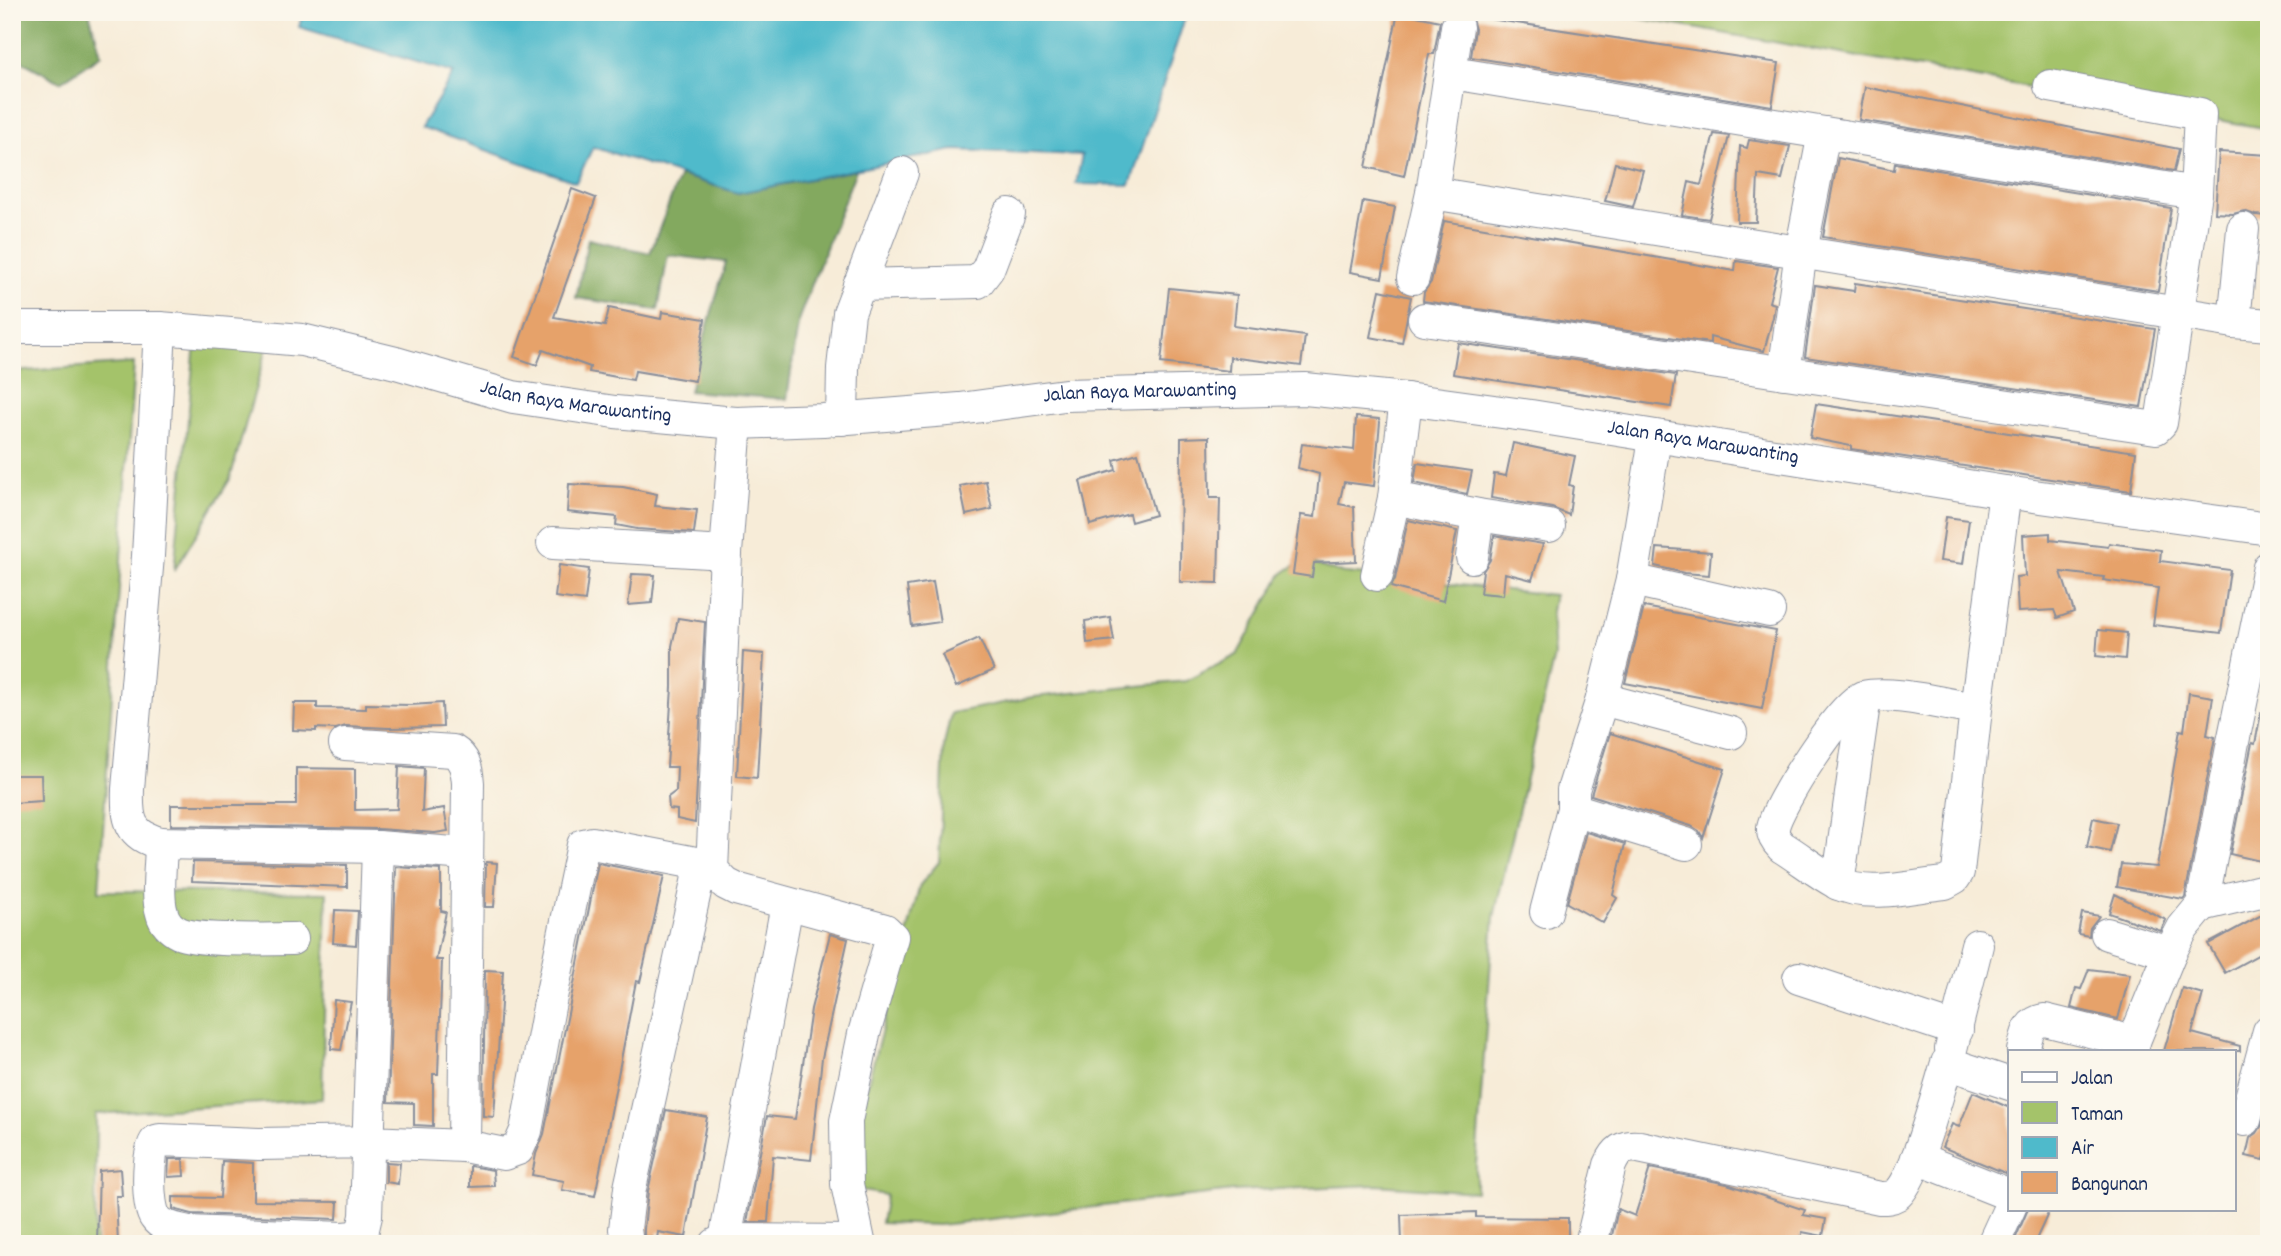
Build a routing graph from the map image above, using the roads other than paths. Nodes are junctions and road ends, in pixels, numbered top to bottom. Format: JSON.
{"nodes":[{"id":1,"x":1457,"y":27,"type":"dead end"},
{"id":2,"x":1452,"y":73,"type":"junction"},
{"id":3,"x":2050,"y":86,"type":"dead end"},
{"id":4,"x":1824,"y":133,"type":"junction"},
{"id":5,"x":902,"y":173,"type":"dead end"},
{"id":6,"x":1432,"y":193,"type":"junction"},
{"id":7,"x":2196,"y":193,"type":"junction"},
{"id":8,"x":1009,"y":214,"type":"dead end"},
{"id":9,"x":2243,"y":229,"type":"dead end"},
{"id":10,"x":1801,"y":252,"type":"junction"},
{"id":11,"x":1413,"y":278,"type":"dead end"},
{"id":12,"x":859,"y":285,"type":"junction"},
{"id":13,"x":2179,"y":312,"type":"junction"},
{"id":14,"x":1424,"y":319,"type":"dead end"},
{"id":15,"x":2234,"y":322,"type":"junction"},
{"id":16,"x":2269,"y":325,"type":"edge"},
{"id":17,"x":12,"y":328,"type":"edge"},
{"id":18,"x":160,"y":328,"type":"junction"},
{"id":19,"x":1784,"y":373,"type":"junction"},
{"id":20,"x":1406,"y":399,"type":"junction"},
{"id":21,"x":842,"y":419,"type":"junction"},
{"id":22,"x":736,"y":423,"type":"junction"},
{"id":23,"x":1655,"y":438,"type":"junction"},
{"id":24,"x":2005,"y":492,"type":"junction"},
{"id":25,"x":1394,"y":498,"type":"junction"},
{"id":26,"x":1478,"y":515,"type":"junction"},
{"id":27,"x":2268,"y":522,"type":"edge"},
{"id":28,"x":1549,"y":526,"type":"dead end"},
{"id":29,"x":553,"y":543,"type":"dead end"},
{"id":30,"x":726,"y":553,"type":"junction"},
{"id":31,"x":1472,"y":556,"type":"dead end"},
{"id":32,"x":2269,"y":567,"type":"edge"},
{"id":33,"x":1377,"y":575,"type":"dead end"},
{"id":34,"x":1632,"y":580,"type":"junction"},
{"id":35,"x":1769,"y":611,"type":"dead end"},
{"id":36,"x":1865,"y":697,"type":"junction"},
{"id":37,"x":1602,"y":699,"type":"junction"},
{"id":38,"x":1976,"y":709,"type":"junction"},
{"id":39,"x":1731,"y":733,"type":"dead end"},
{"id":40,"x":345,"y":744,"type":"dead end"},
{"id":41,"x":1573,"y":809,"type":"junction"},
{"id":42,"x":161,"y":843,"type":"junction"},
{"id":43,"x":1686,"y":844,"type":"dead end"},
{"id":44,"x":378,"y":847,"type":"junction"},
{"id":45,"x":466,"y":854,"type":"junction"},
{"id":46,"x":2212,"y":861,"type":"junction"},
{"id":47,"x":706,"y":867,"type":"junction"},
{"id":48,"x":1838,"y":884,"type":"junction"},
{"id":49,"x":2262,"y":890,"type":"edge"},
{"id":50,"x":788,"y":904,"type":"junction"},
{"id":51,"x":2202,"y":905,"type":"junction"},
{"id":52,"x":1546,"y":912,"type":"dead end"},
{"id":53,"x":2107,"y":934,"type":"dead end"},
{"id":54,"x":292,"y":939,"type":"dead end"},
{"id":55,"x":1977,"y":945,"type":"dead end"},
{"id":56,"x":2170,"y":953,"type":"junction"},
{"id":57,"x":1799,"y":978,"type":"dead end"},
{"id":58,"x":1957,"y":1030,"type":"junction"},
{"id":59,"x":2269,"y":1031,"type":"edge"},
{"id":60,"x":2132,"y":1047,"type":"edge"},
{"id":61,"x":2023,"y":1050,"type":"edge"},
{"id":62,"x":1947,"y":1063,"type":"junction"},
{"id":63,"x":2008,"y":1083,"type":"edge"},
{"id":64,"x":2245,"y":1120,"type":"dead end"},
{"id":65,"x":369,"y":1142,"type":"junction"},
{"id":66,"x":464,"y":1146,"type":"junction"},
{"id":67,"x":1917,"y":1158,"type":"junction"},
{"id":68,"x":2008,"y":1194,"type":"edge"},
{"id":69,"x":2009,"y":1210,"type":"edge"},
{"id":70,"x":721,"y":1242,"type":"edge"},
{"id":71,"x":627,"y":1244,"type":"edge"},
{"id":72,"x":1591,"y":1244,"type":"edge"},
{"id":73,"x":1993,"y":1244,"type":"edge"}],
"edges":[{"from":1,"to":2,"type":"street"},
{"from":2,"to":4,"type":"street"},
{"from":2,"to":6,"type":"street"},
{"from":3,"to":7,"type":"street"},
{"from":4,"to":7,"type":"street"},
{"from":4,"to":10,"type":"street"},
{"from":5,"to":12,"type":"street"},
{"from":6,"to":10,"type":"street"},
{"from":6,"to":11,"type":"street"},
{"from":7,"to":13,"type":"street"},
{"from":8,"to":12,"type":"street"},
{"from":9,"to":15,"type":"street"},
{"from":10,"to":13,"type":"street"},
{"from":10,"to":19,"type":"street"},
{"from":12,"to":21,"type":"street"},
{"from":13,"to":15,"type":"street"},
{"from":13,"to":19,"type":"street"},
{"from":14,"to":19,"type":"street"},
{"from":15,"to":16,"type":"street"},
{"from":17,"to":18,"type":"street","name":"Jalan Raya Marawanting"},
{"from":18,"to":22,"type":"street","name":"Jalan Raya Marawanting"},
{"from":18,"to":42,"type":"street"},
{"from":20,"to":21,"type":"street","name":"Jalan Raya Marawanting"},
{"from":20,"to":23,"type":"street","name":"Jalan Raya Marawanting"},
{"from":20,"to":25,"type":"street"},
{"from":21,"to":22,"type":"street","name":"Jalan Raya Marawanting"},
{"from":22,"to":30,"type":"street"},
{"from":23,"to":24,"type":"street","name":"Jalan Raya Marawanting"},
{"from":23,"to":34,"type":"street"},
{"from":24,"to":27,"type":"street","name":"Jalan Raya Marawanting"},
{"from":24,"to":38,"type":"street"},
{"from":25,"to":26,"type":"street"},
{"from":25,"to":33,"type":"street"},
{"from":26,"to":28,"type":"street"},
{"from":26,"to":31,"type":"street"},
{"from":29,"to":30,"type":"street"},
{"from":30,"to":47,"type":"street"},
{"from":32,"to":46,"type":"street"},
{"from":34,"to":35,"type":"street"},
{"from":34,"to":37,"type":"street"},
{"from":36,"to":38,"type":"street"},
{"from":36,"to":48,"type":"street"},
{"from":36,"to":48,"type":"street"},
{"from":37,"to":39,"type":"street"},
{"from":37,"to":41,"type":"street"},
{"from":38,"to":48,"type":"street"},
{"from":40,"to":45,"type":"street"},
{"from":41,"to":43,"type":"street"},
{"from":41,"to":52,"type":"street"},
{"from":42,"to":44,"type":"street"},
{"from":42,"to":54,"type":"street"},
{"from":44,"to":45,"type":"street"},
{"from":44,"to":65,"type":"street"},
{"from":45,"to":66,"type":"street"},
{"from":46,"to":49,"type":"street"},
{"from":46,"to":51,"type":"street"},
{"from":47,"to":50,"type":"street"},
{"from":47,"to":66,"type":"street"},
{"from":47,"to":71,"type":"street"},
{"from":49,"to":51,"type":"street"},
{"from":50,"to":70,"type":"street"},
{"from":50,"to":70,"type":"street"},
{"from":51,"to":56,"type":"street"},
{"from":53,"to":56,"type":"street"},
{"from":55,"to":58,"type":"street"},
{"from":56,"to":60,"type":"street"},
{"from":57,"to":58,"type":"street"},
{"from":58,"to":62,"type":"street"},
{"from":59,"to":64,"type":"street"},
{"from":60,"to":61,"type":"street"},
{"from":62,"to":63,"type":"street"},
{"from":62,"to":67,"type":"street"},
{"from":65,"to":65,"type":"street"},
{"from":65,"to":66,"type":"street"},
{"from":67,"to":68,"type":"street"},
{"from":67,"to":72,"type":"street"},
{"from":69,"to":73,"type":"street"}]}
